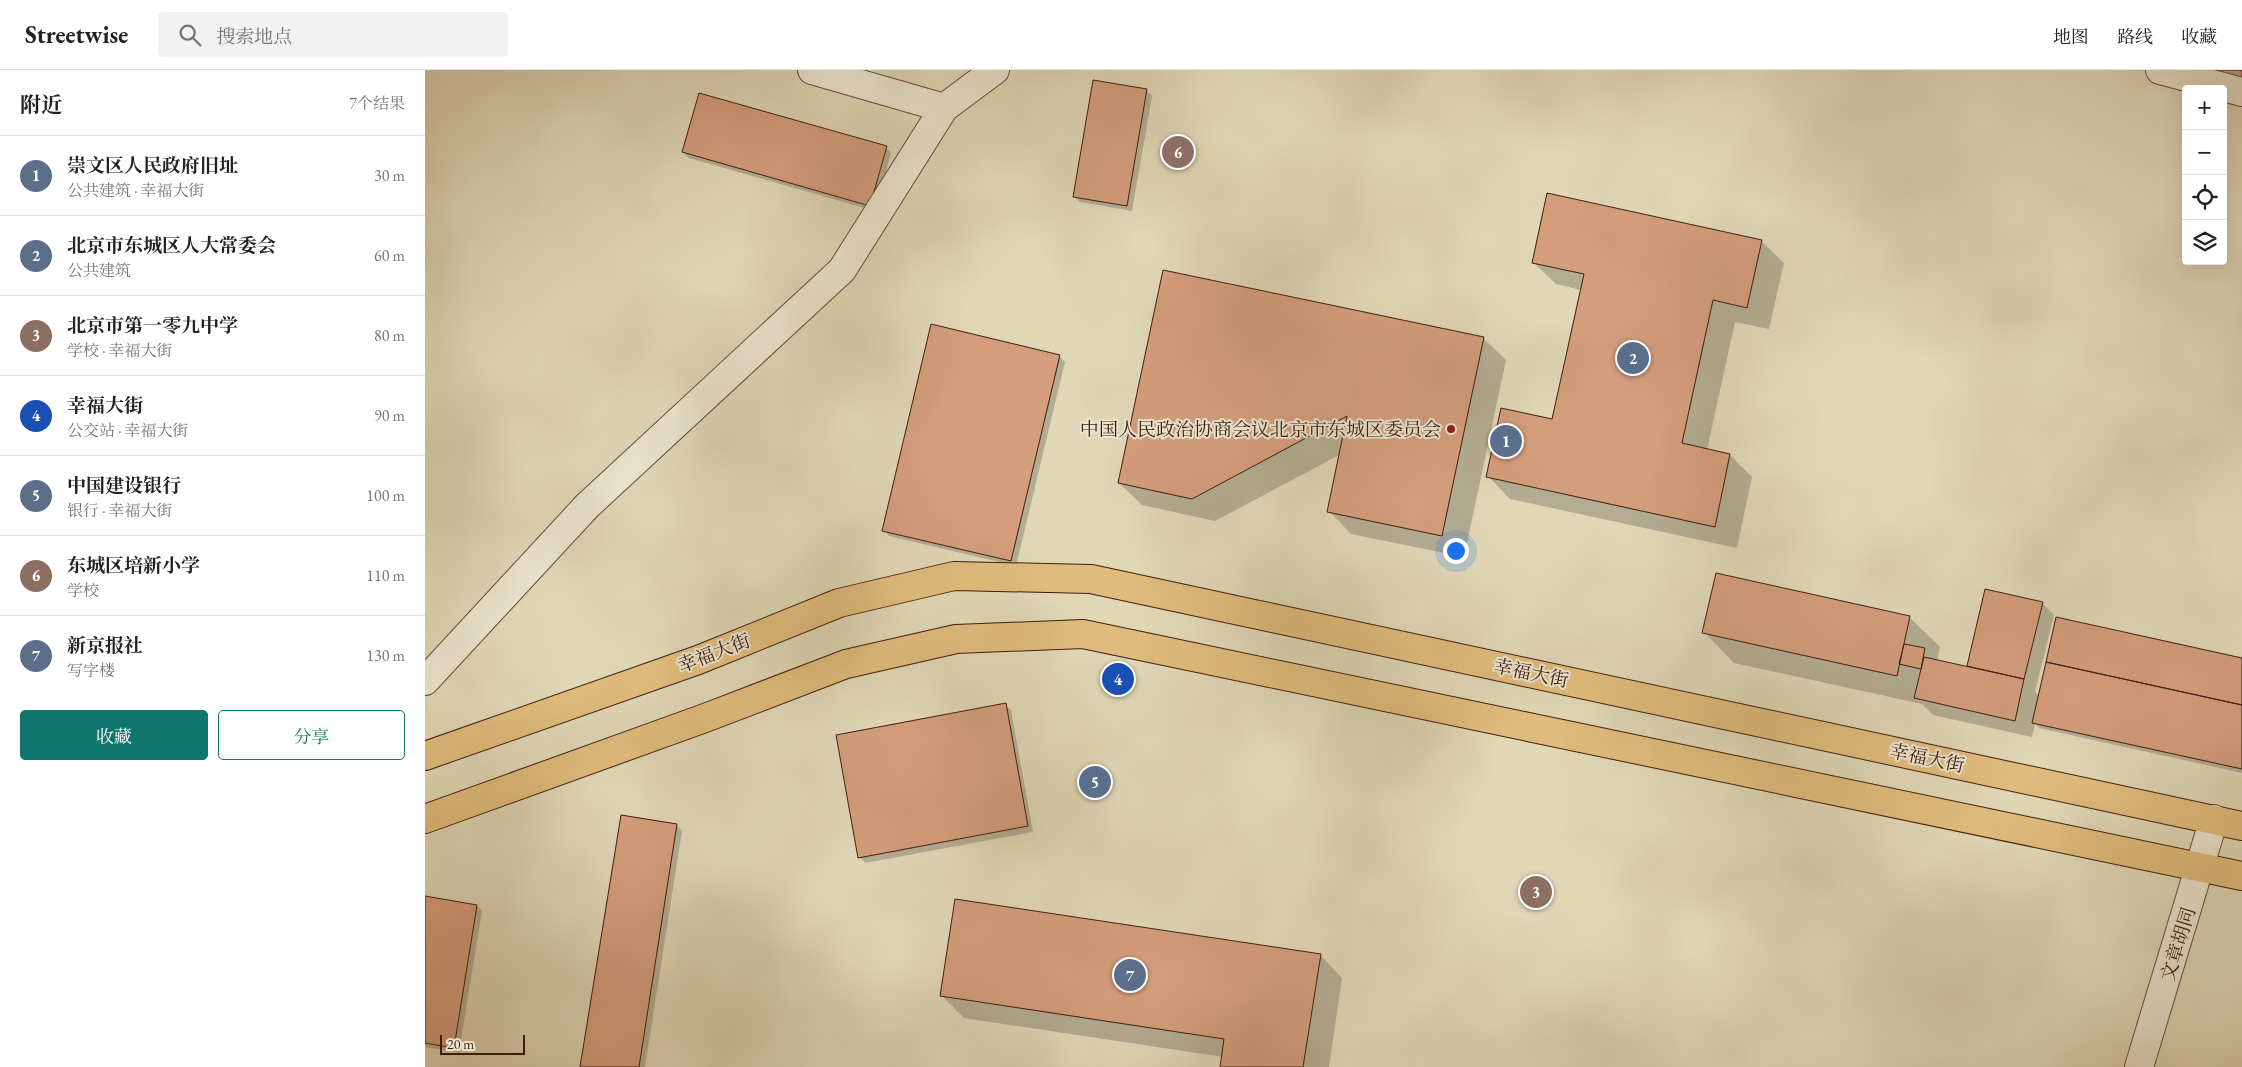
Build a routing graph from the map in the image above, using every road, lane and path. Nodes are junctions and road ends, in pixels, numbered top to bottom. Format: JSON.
{"nodes":[{"id":1,"x":812,"y":70,"type":"edge"},
{"id":2,"x":995,"y":70,"type":"edge"},
{"id":3,"x":2160,"y":70,"type":"edge"},
{"id":4,"x":2242,"y":92,"type":"edge"},
{"id":5,"x":944,"y":108,"type":"junction"},
{"id":6,"x":425,"y":681,"type":"edge"},
{"id":7,"x":425,"y":756,"type":"edge"},
{"id":8,"x":425,"y":819,"type":"edge"},
{"id":9,"x":2214,"y":819,"type":"junction"},
{"id":10,"x":2242,"y":826,"type":"edge"},
{"id":11,"x":2201,"y":866,"type":"junction"},
{"id":12,"x":2242,"y":876,"type":"edge"},
{"id":13,"x":2139,"y":1067,"type":"edge"}],
"edges":[{"from":1,"to":5,"type":"street"},
{"from":2,"to":5,"type":"street"},
{"from":3,"to":4,"type":"street"},
{"from":5,"to":6,"type":"street"},
{"from":7,"to":9,"type":"main road","name":"幸福大街"},
{"from":8,"to":11,"type":"main road"},
{"from":9,"to":10,"type":"main road","name":"幸福大街"},
{"from":9,"to":11,"type":"street","name":"文章胡同"},
{"from":11,"to":12,"type":"main road"},
{"from":11,"to":13,"type":"street","name":"文章胡同"}]}
